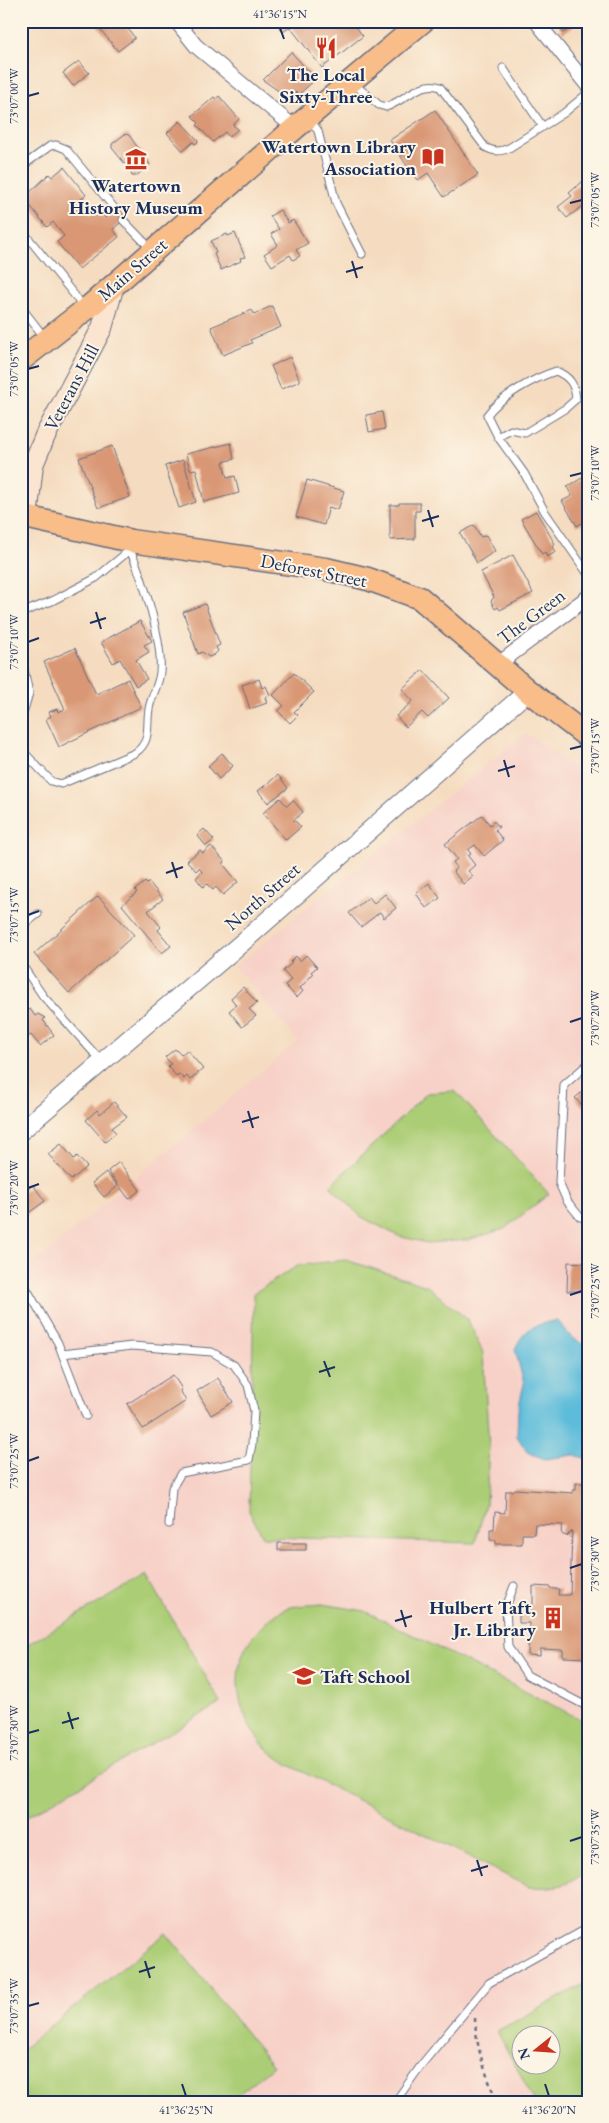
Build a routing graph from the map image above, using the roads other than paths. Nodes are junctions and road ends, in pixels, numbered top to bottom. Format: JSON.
{"nodes":[{"id":1,"x":176,"y":21,"type":"edge"},
{"id":2,"x":423,"y":21,"type":"edge"},
{"id":3,"x":536,"y":21,"type":"edge"},
{"id":4,"x":503,"y":68,"type":"dead end"},
{"id":5,"x":351,"y":81,"type":"junction"},
{"id":6,"x":588,"y":86,"type":"edge"},
{"id":7,"x":588,"y":93,"type":"edge"},
{"id":8,"x":302,"y":122,"type":"junction"},
{"id":9,"x":543,"y":126,"type":"junction"},
{"id":10,"x":21,"y":167,"type":"edge"},
{"id":11,"x":115,"y":210,"type":"dead end"},
{"id":12,"x":124,"y":220,"type":"dead end"},
{"id":13,"x":21,"y":229,"type":"edge"},
{"id":14,"x":153,"y":250,"type":"junction"},
{"id":15,"x":362,"y":254,"type":"dead end"},
{"id":16,"x":114,"y":285,"type":"junction"},
{"id":17,"x":21,"y":307,"type":"edge"},
{"id":18,"x":86,"y":309,"type":"junction"},
{"id":19,"x":47,"y":340,"type":"junction"},
{"id":20,"x":21,"y":360,"type":"edge"},
{"id":21,"x":498,"y":437,"type":"junction"},
{"id":22,"x":24,"y":517,"type":"edge"},
{"id":23,"x":130,"y":545,"type":"junction"},
{"id":24,"x":588,"y":574,"type":"edge"},
{"id":25,"x":588,"y":597,"type":"edge"},
{"id":26,"x":22,"y":615,"type":"edge"},
{"id":27,"x":21,"y":656,"type":"edge"},
{"id":28,"x":497,"y":665,"type":"junction"},
{"id":29,"x":528,"y":691,"type":"junction"},
{"id":30,"x":21,"y":720,"type":"edge"},
{"id":31,"x":588,"y":737,"type":"edge"},
{"id":32,"x":21,"y":749,"type":"edge"},
{"id":33,"x":38,"y":914,"type":"dead end"},
{"id":34,"x":21,"y":927,"type":"edge"},
{"id":35,"x":21,"y":961,"type":"edge"},
{"id":36,"x":102,"y":1062,"type":"junction"},
{"id":37,"x":588,"y":1064,"type":"edge"},
{"id":38,"x":21,"y":1132,"type":"edge"},
{"id":39,"x":588,"y":1218,"type":"edge"},
{"id":40,"x":21,"y":1279,"type":"edge"},
{"id":41,"x":62,"y":1354,"type":"junction"},
{"id":42,"x":86,"y":1416,"type":"dead end"},
{"id":43,"x":169,"y":1524,"type":"dead end"},
{"id":44,"x":514,"y":1586,"type":"dead end"},
{"id":45,"x":588,"y":1707,"type":"edge"},
{"id":46,"x":588,"y":1928,"type":"edge"},
{"id":47,"x":395,"y":2102,"type":"edge"}],
"edges":[{"from":1,"to":8,"type":"street"},
{"from":2,"to":5,"type":"main road","name":"Main Street"},
{"from":3,"to":6,"type":"street"},
{"from":4,"to":9,"type":"lane"},
{"from":5,"to":8,"type":"main road","name":"Main Street"},
{"from":5,"to":9,"type":"lane"},
{"from":7,"to":9,"type":"lane"},
{"from":8,"to":14,"type":"main road","name":"Main Street"},
{"from":8,"to":15,"type":"lane"},
{"from":10,"to":11,"type":"lane"},
{"from":12,"to":14,"type":"lane"},
{"from":13,"to":18,"type":"lane"},
{"from":14,"to":16,"type":"main road","name":"Main Street"},
{"from":16,"to":18,"type":"main road","name":"Main Street"},
{"from":16,"to":22,"type":"main road","name":"Veterans Hill"},
{"from":17,"to":19,"type":"lane"},
{"from":18,"to":19,"type":"main road","name":"Main Street"},
{"from":19,"to":20,"type":"main road","name":"Main Street"},
{"from":21,"to":21,"type":"lane"},
{"from":21,"to":24,"type":"lane"},
{"from":22,"to":23,"type":"main road","name":"Deforest Street"},
{"from":23,"to":26,"type":"lane"},
{"from":23,"to":28,"type":"main road","name":"Deforest Street"},
{"from":23,"to":32,"type":"lane"},
{"from":25,"to":28,"type":"street","name":"The Green"},
{"from":27,"to":30,"type":"lane"},
{"from":28,"to":29,"type":"main road","name":"Deforest Street"},
{"from":29,"to":31,"type":"main road","name":"Deforest Street"},
{"from":29,"to":36,"type":"street","name":"North Street"},
{"from":33,"to":34,"type":"lane"},
{"from":35,"to":36,"type":"lane"},
{"from":36,"to":38,"type":"street","name":"North Street"},
{"from":37,"to":39,"type":"lane"},
{"from":40,"to":41,"type":"lane"},
{"from":41,"to":42,"type":"lane"},
{"from":41,"to":43,"type":"lane"},
{"from":44,"to":45,"type":"lane"},
{"from":46,"to":47,"type":"lane"}]}
